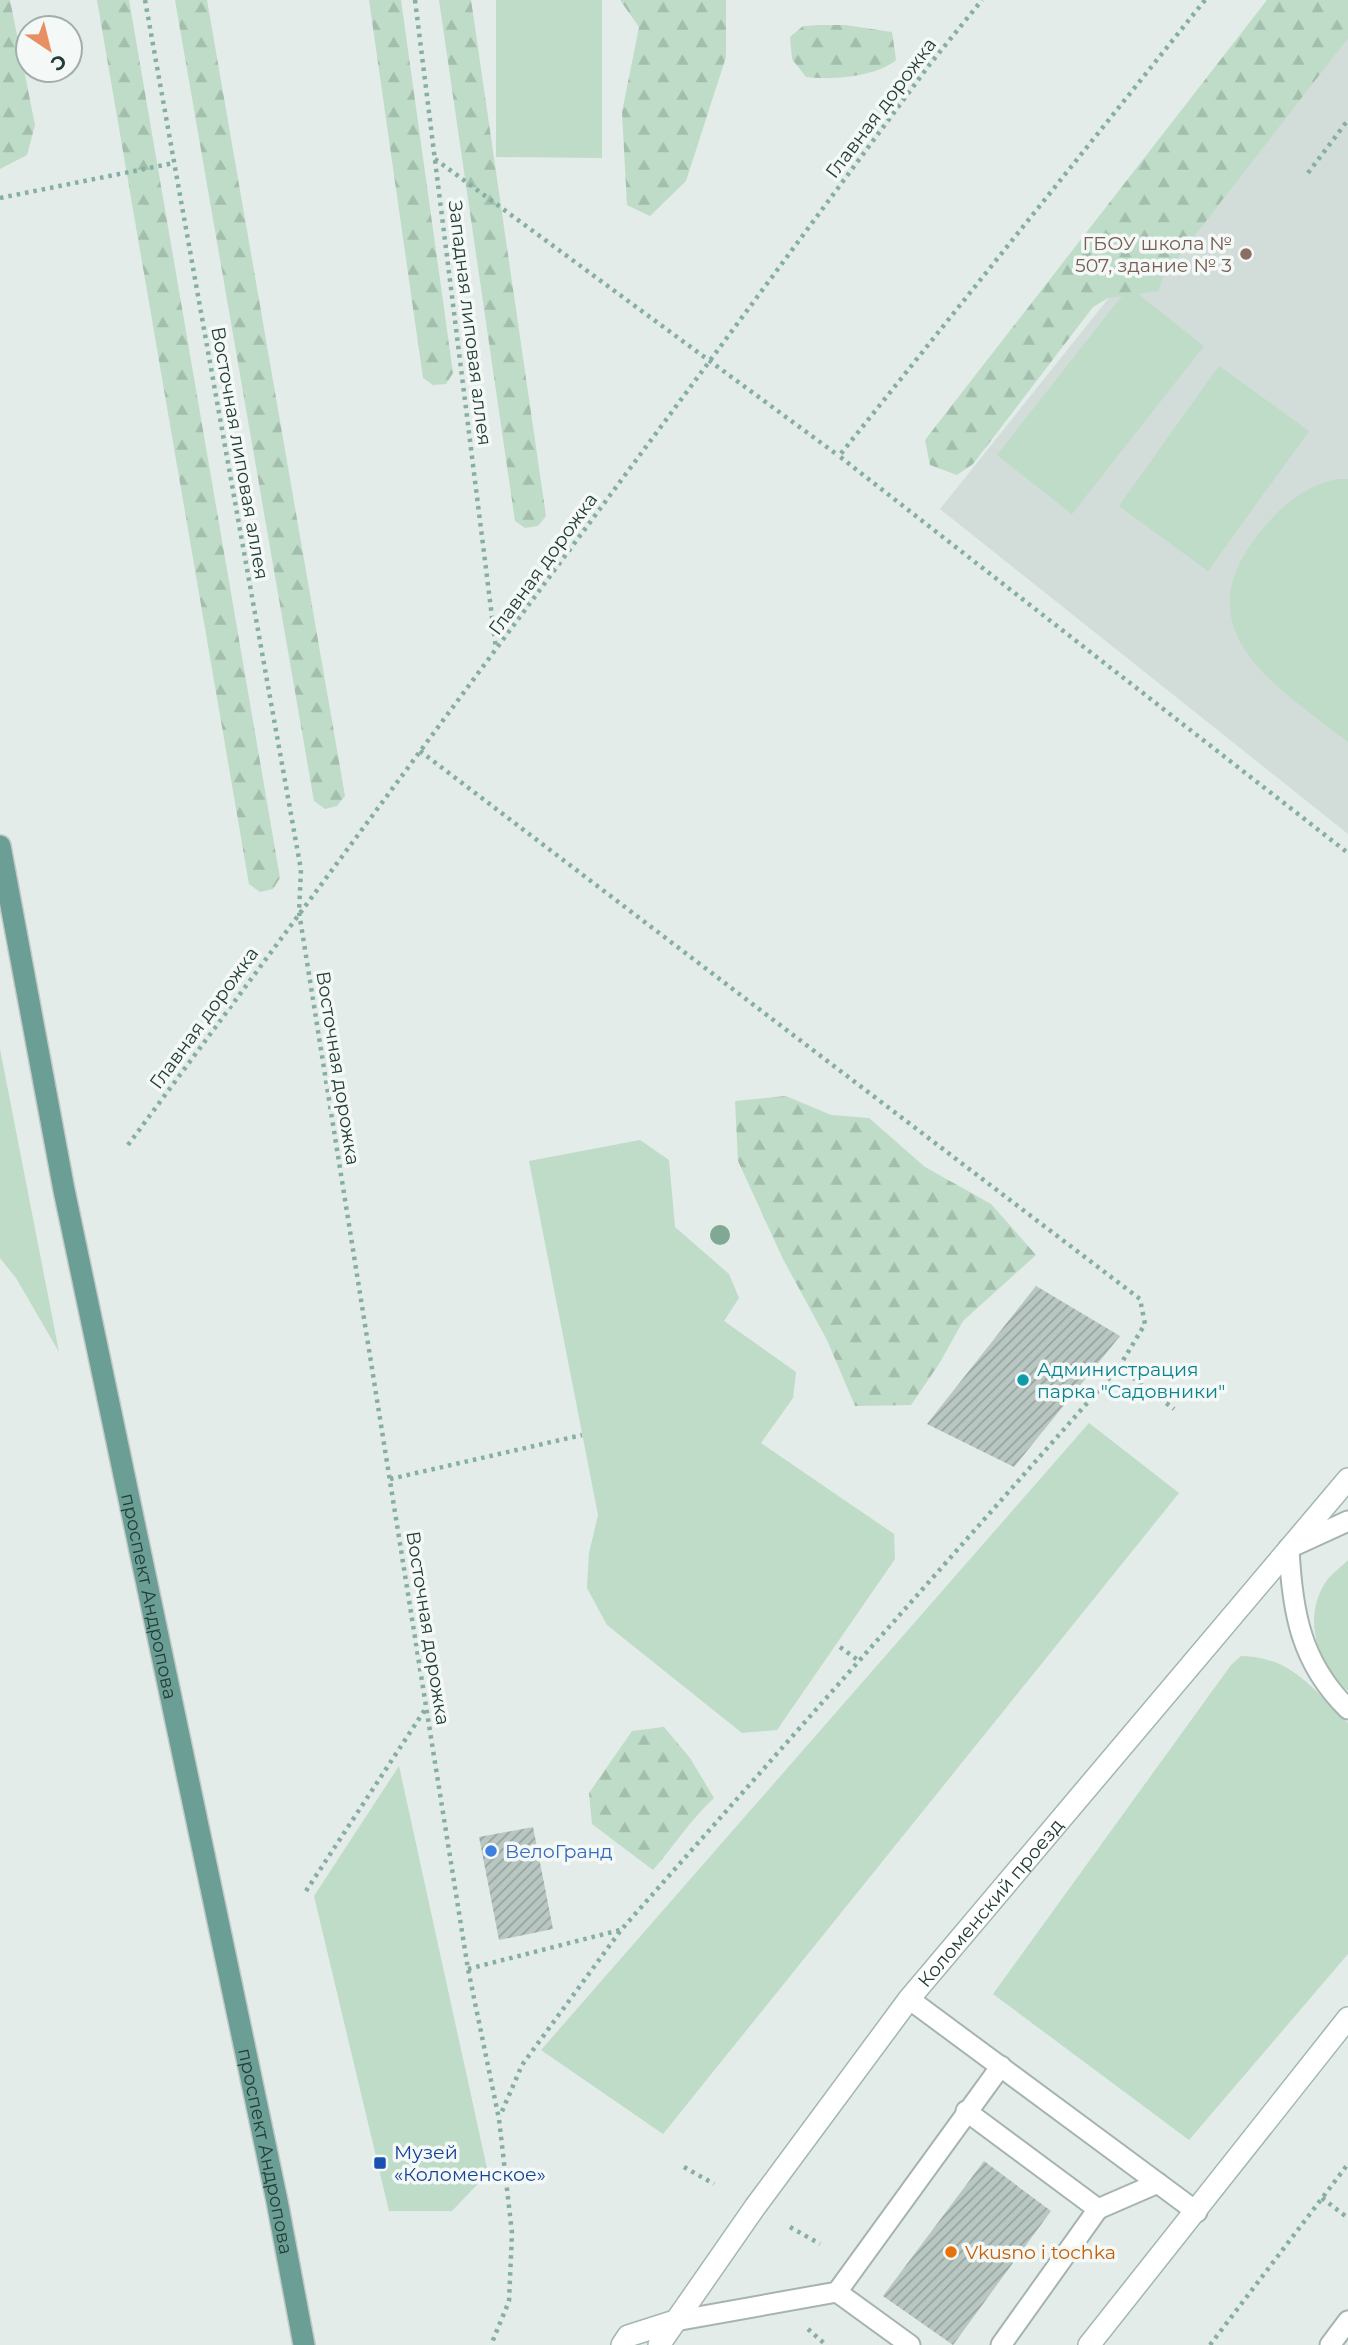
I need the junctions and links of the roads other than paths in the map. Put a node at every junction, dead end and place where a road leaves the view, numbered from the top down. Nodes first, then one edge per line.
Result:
1 (0, 845) edge
2 (1348, 1479) edge
3 (1348, 1521) edge
4 (1289, 1548) junction
5 (1348, 1709) edge
6 (909, 1999) junction
7 (1348, 2018) edge
8 (1001, 2066) junction
9 (967, 2111) junction
10 (1158, 2183) junction
11 (1098, 2209) junction
12 (1197, 2212) junction
13 (837, 2292) junction
14 (674, 2321) junction
15 (1348, 2321) edge
16 (304, 2345) edge
17 (622, 2345) edge
18 (659, 2345) edge
19 (910, 2345) edge
20 (1001, 2345) edge
21 (1089, 2345) edge
22 (1330, 2345) edge

1 - 16 main road, проспект Андропова
2 - 4 main road, Коломенский проезд
3 - 4 lane
4 - 5 lane
4 - 6 main road, Коломенский проезд
6 - 8 lane
6 - 14 main road, Коломенский проезд
7 - 12 main road
8 - 9 lane
8 - 10 lane
9 - 11 lane
9 - 13 lane
10 - 11 lane
10 - 12 lane
11 - 20 lane
12 - 21 main road
13 - 14 lane
13 - 19 lane
14 - 17 main road
14 - 18 main road, Коломенский проезд
15 - 22 lane

